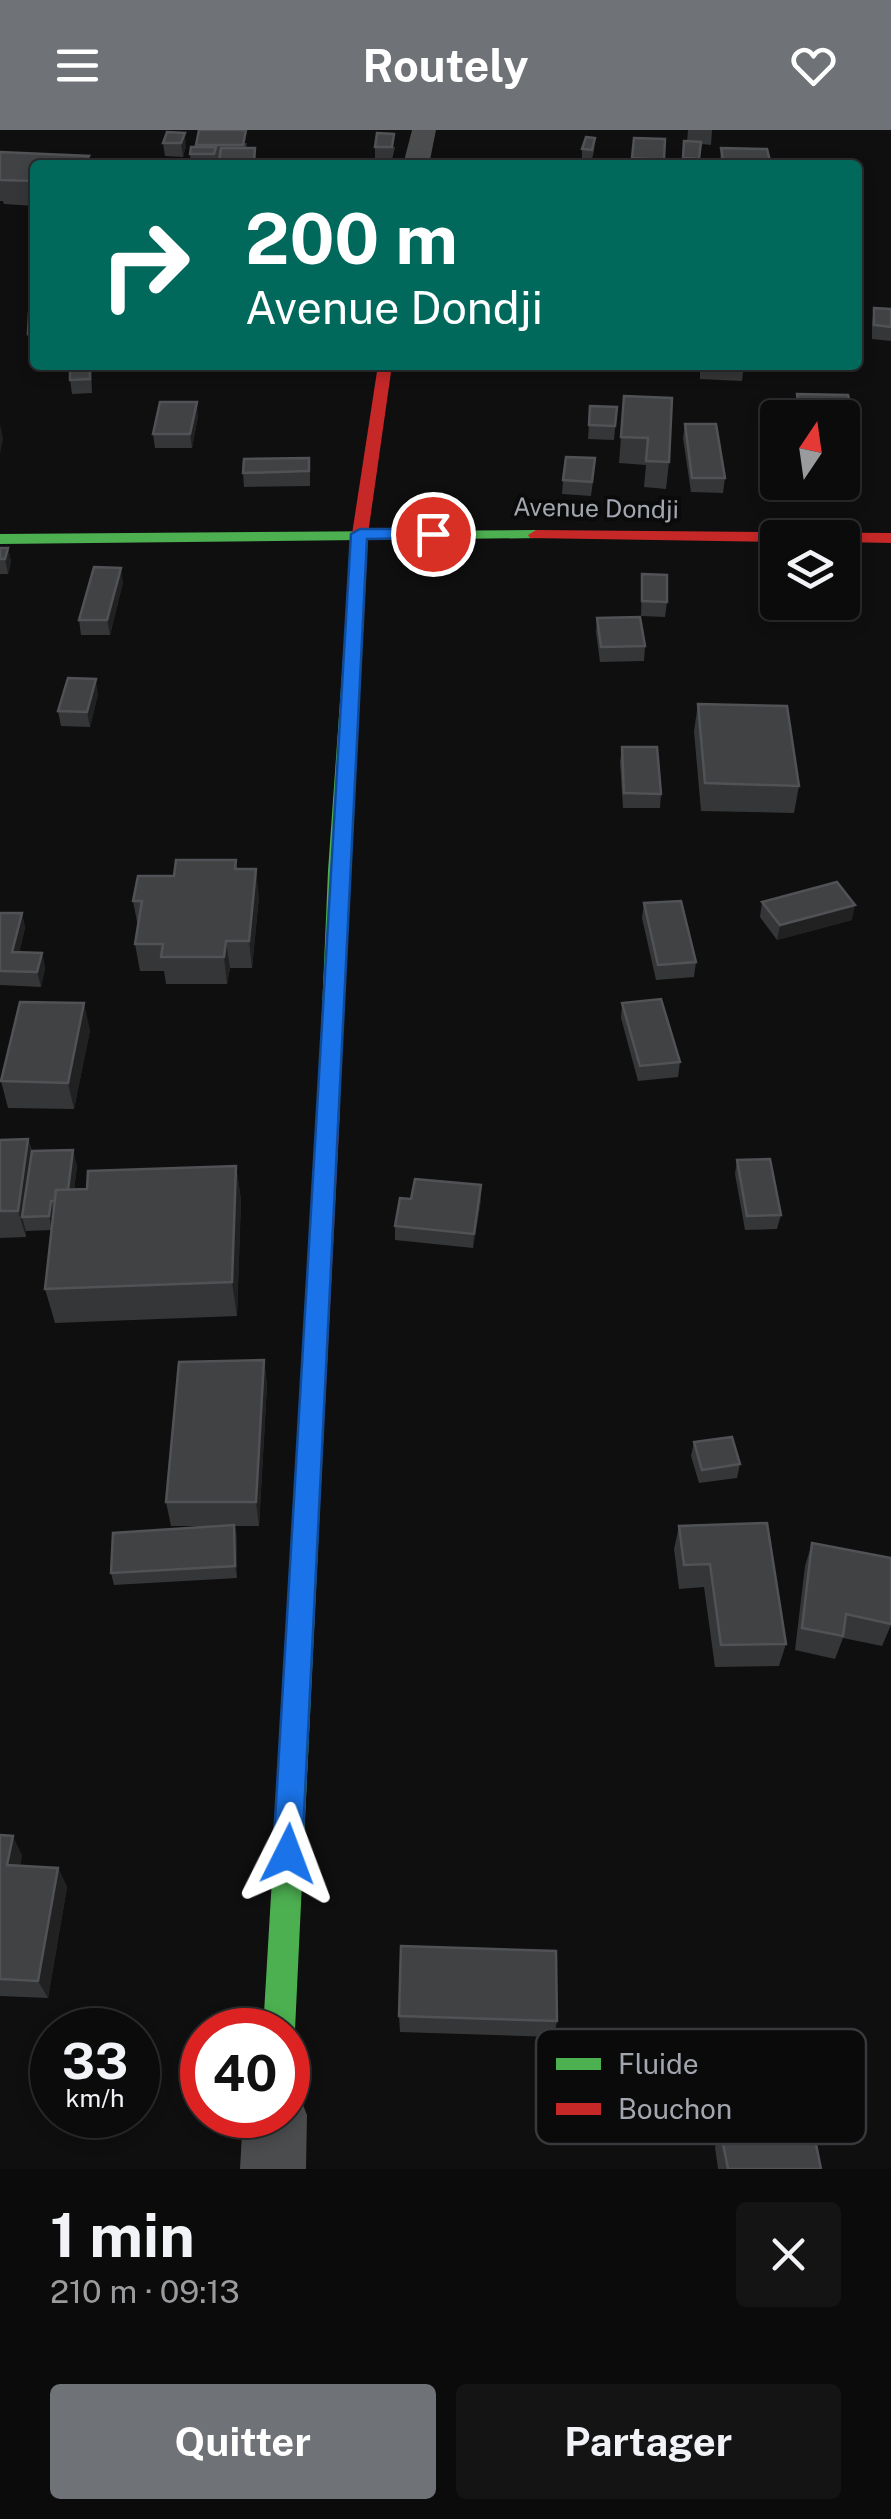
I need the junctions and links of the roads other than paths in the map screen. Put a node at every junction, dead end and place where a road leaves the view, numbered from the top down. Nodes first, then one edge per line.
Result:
1 (424, 130) edge
2 (417, 160) edge
3 (385, 370) edge
4 (360, 534) junction
5 (0, 538) edge
6 (891, 538) edge
7 (280, 2008) edge
8 (274, 2138) edge
9 (272, 2169) edge

1 - 2 street
3 - 4 street
4 - 5 street, Avenue Dondji
4 - 6 street, Avenue Dondji
4 - 7 street
8 - 9 street

